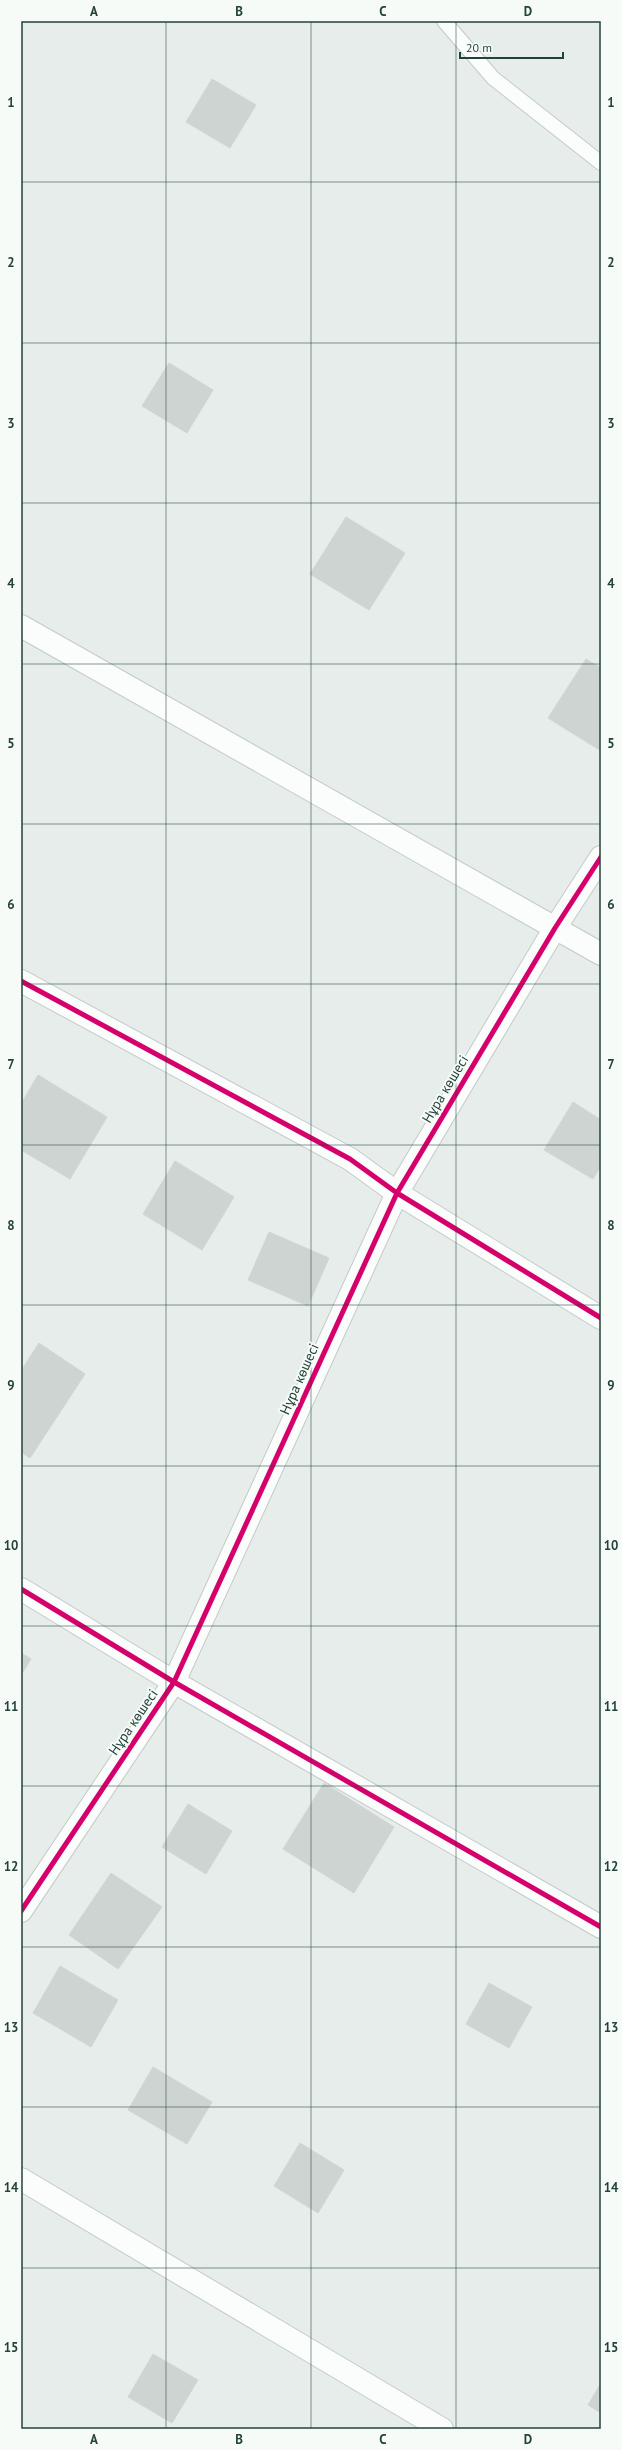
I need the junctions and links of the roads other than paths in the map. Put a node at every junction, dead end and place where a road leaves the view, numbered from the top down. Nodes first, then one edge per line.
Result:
1 (444, 21) edge
2 (601, 163) edge
3 (21, 626) edge
4 (601, 857) edge
5 (555, 928) junction
6 (601, 954) edge
7 (21, 981) edge
8 (397, 1193) junction
9 (601, 1318) edge
10 (21, 1590) edge
11 (174, 1682) junction
12 (21, 1911) edge
13 (601, 1927) edge
14 (21, 2179) edge
15 (442, 2429) edge

1 - 2 lane
3 - 5 street
4 - 5 street, Нұра көшесі
5 - 6 street
5 - 8 street, Нұра көшесі
7 - 8 street
8 - 9 street
8 - 11 street, Нұра көшесі
10 - 11 street
11 - 12 street, Нұра көшесі
11 - 13 street
14 - 15 street

